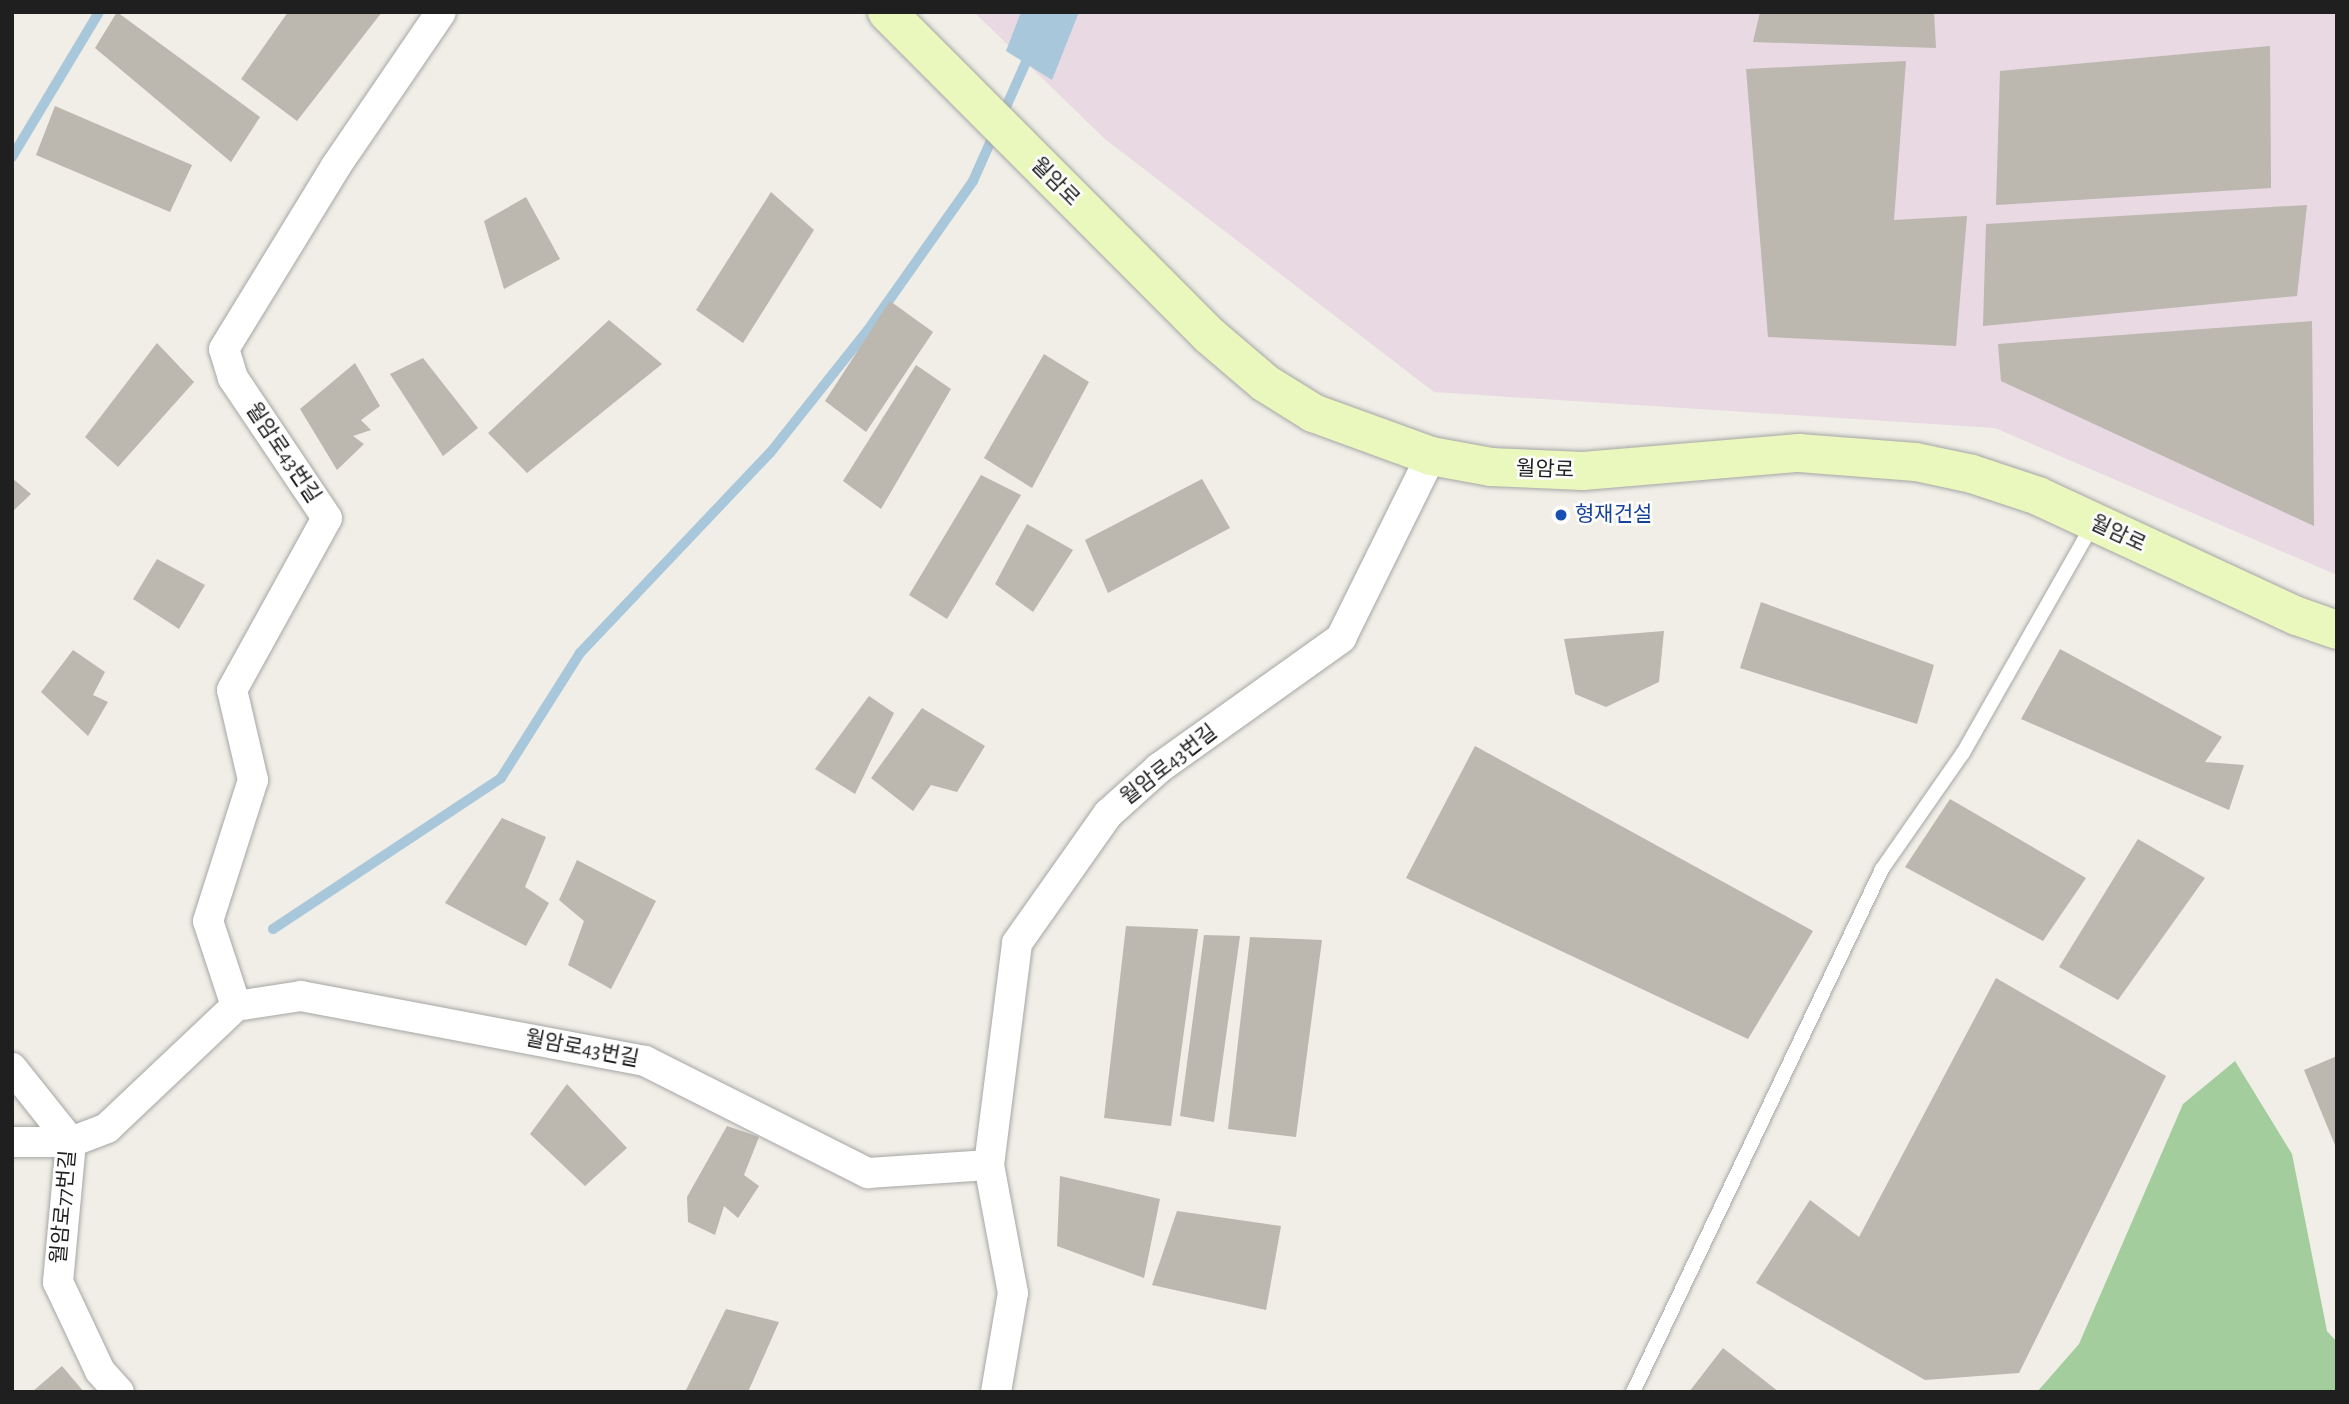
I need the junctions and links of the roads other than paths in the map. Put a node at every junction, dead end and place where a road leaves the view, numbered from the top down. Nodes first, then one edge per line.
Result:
1 (441, 12) edge
2 (887, 12) edge
3 (1431, 456) junction
4 (2094, 522) junction
5 (2337, 630) edge
6 (236, 1006) junction
7 (12, 1068) edge
8 (12, 1142) edge
9 (71, 1142) junction
10 (989, 1165) junction
11 (119, 1392) edge
12 (996, 1392) edge
13 (1633, 1392) edge

1 - 6 street, 월암로43번길
2 - 3 street, 월암로
3 - 4 street, 월암로
3 - 10 street, 월암로43번길
4 - 5 street, 월암로
4 - 13 lane
6 - 9 street
6 - 10 street, 월암로43번길
7 - 9 street, 월암로77번길
8 - 9 street
9 - 11 street, 월암로77번길
10 - 12 street, 월암로43번길

